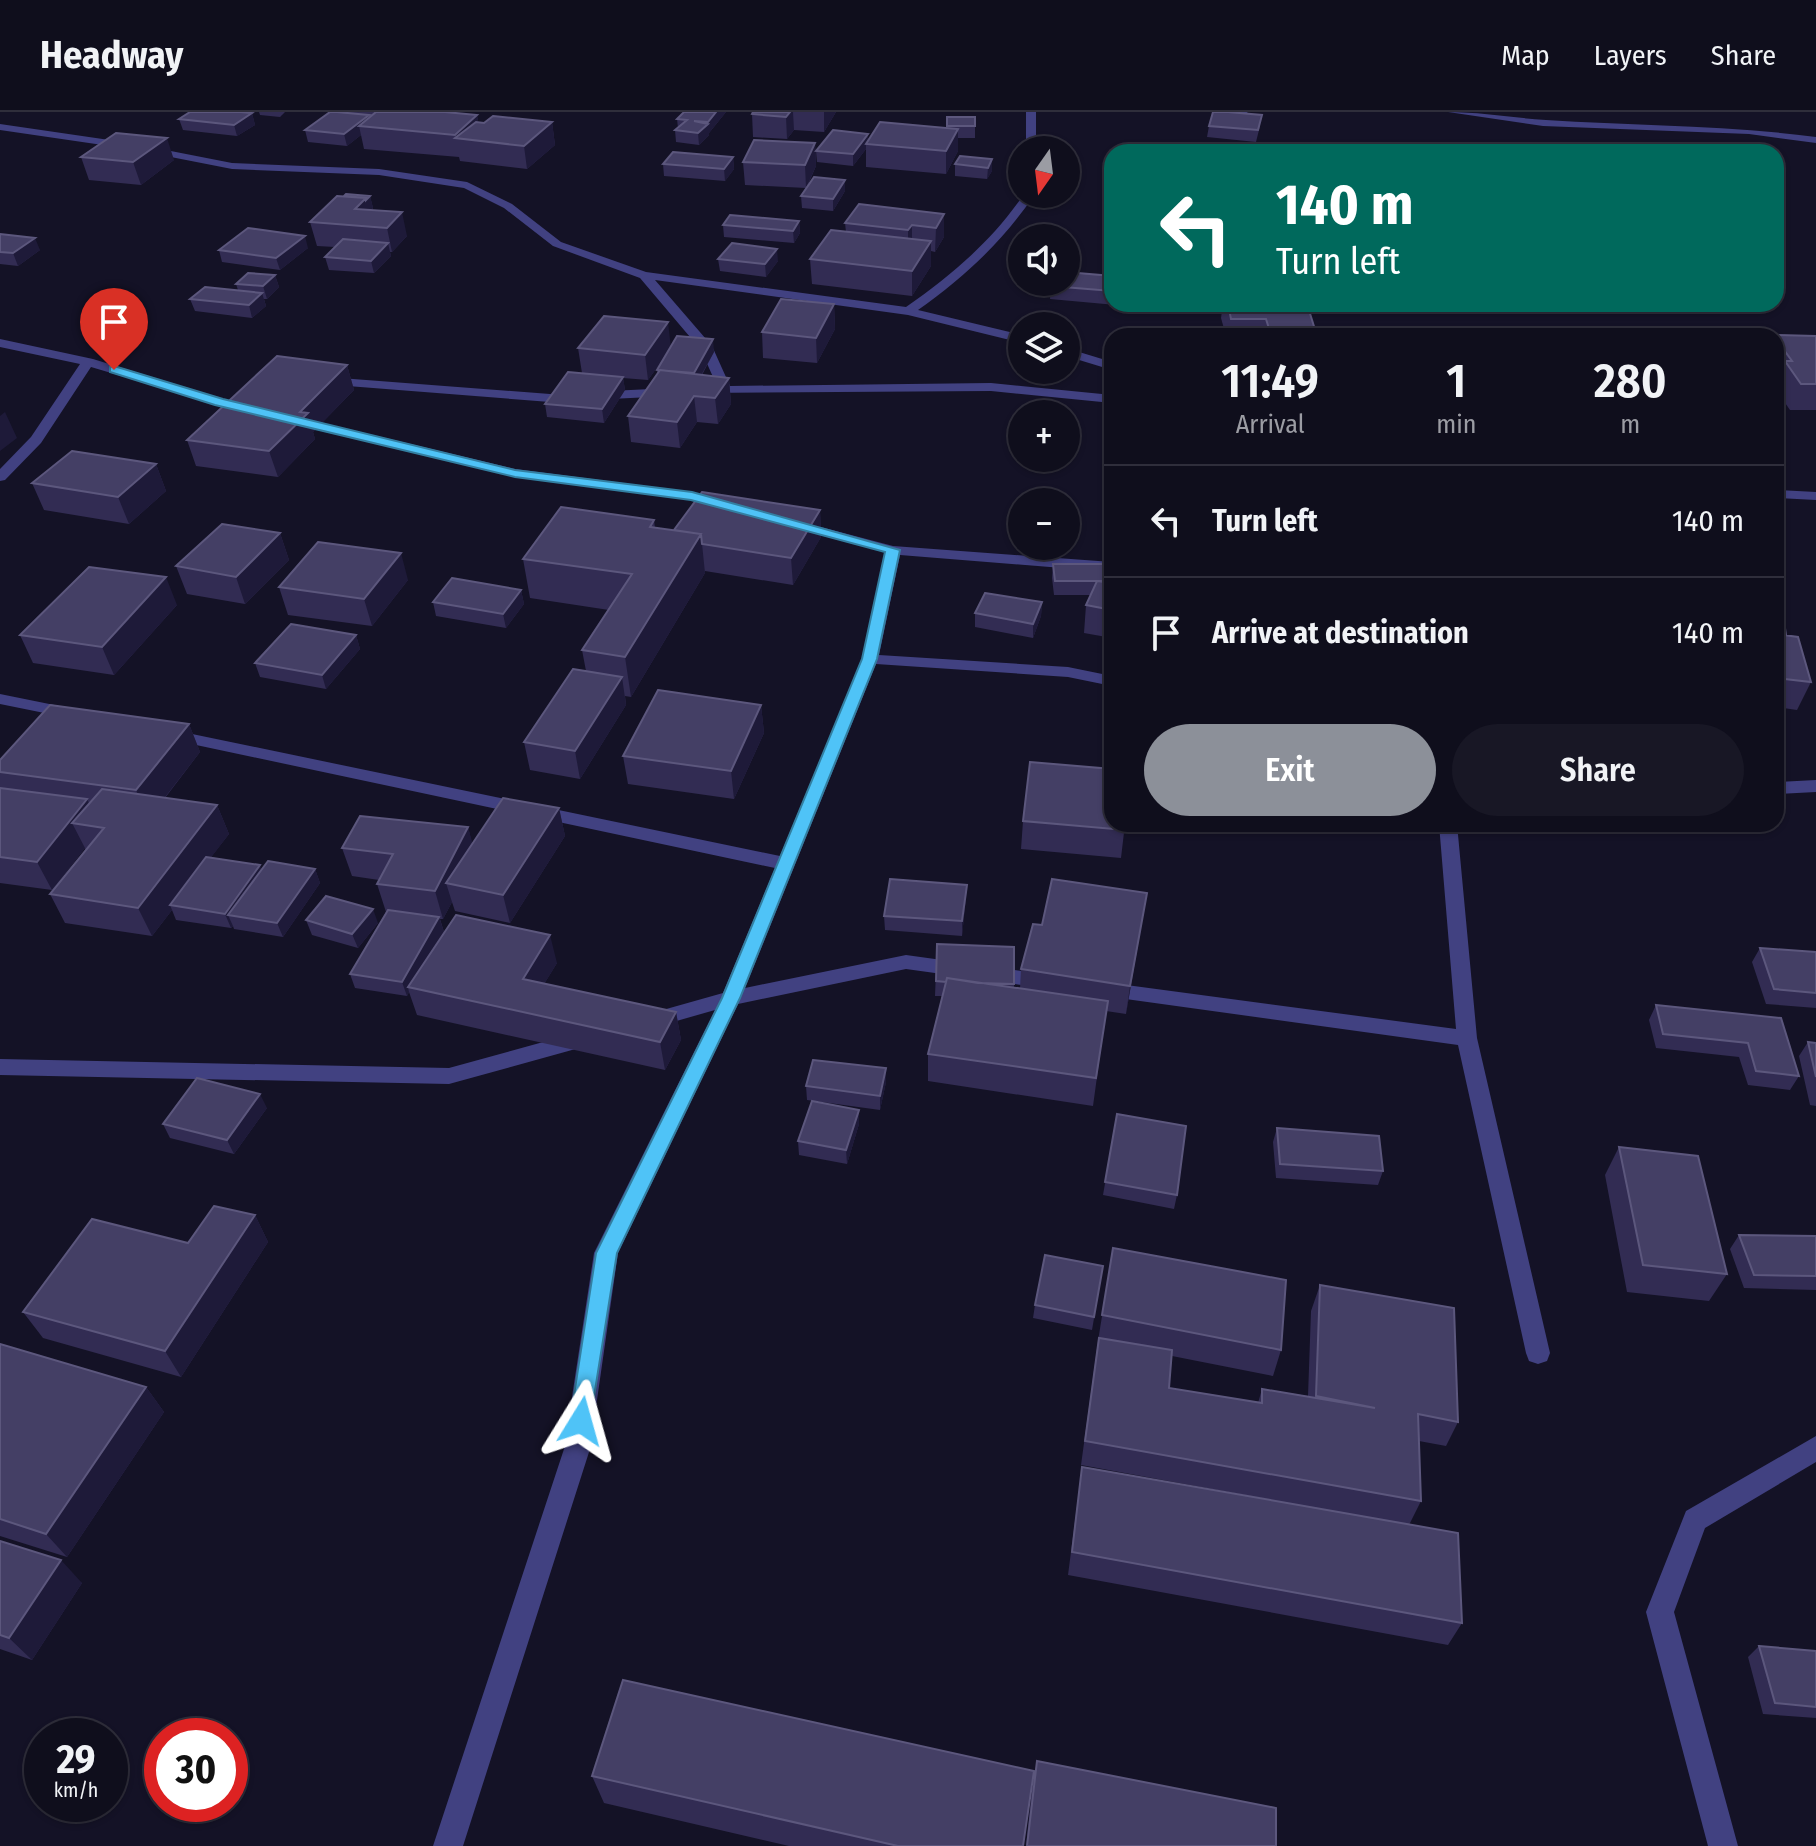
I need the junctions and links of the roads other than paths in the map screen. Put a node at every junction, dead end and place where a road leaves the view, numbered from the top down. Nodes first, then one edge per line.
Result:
1 (1031, 112) edge
2 (1219, 112) edge
3 (1243, 112) edge
4 (1453, 112) edge
5 (0, 127) edge
6 (1031, 136) edge
7 (1816, 140) edge
8 (1021, 208) edge
9 (644, 275) junction
10 (908, 311) junction
11 (1008, 336) edge
12 (0, 343) edge
13 (1080, 356) edge
14 (88, 362) junction
15 (1104, 364) edge
16 (307, 380) edge
17 (725, 389) junction
18 (248, 393) edge
19 (1104, 398) edge
20 (219, 402) junction
21 (0, 477) edge
22 (1784, 494) edge
23 (1816, 496) edge
24 (738, 509) edge
25 (785, 521) edge
26 (893, 550) junction
27 (1104, 566) edge
28 (870, 659) junction
29 (1104, 679) edge
30 (0, 699) edge
31 (92, 718) edge
32 (154, 731) edge
33 (1816, 786) edge
34 (1784, 788) edge
35 (1449, 832) edge
36 (784, 863) junction
37 (731, 998) junction
38 (627, 1027) edge
39 (597, 1035) edge
40 (1467, 1038) junction
41 (0, 1068) edge
42 (1538, 1353) dead end
43 (1816, 1448) edge
44 (448, 1846) edge
45 (1723, 1846) edge

1 - 6 street
2 - 3 street
4 - 7 street
5 - 9 street
8 - 10 street
9 - 10 street
9 - 17 street
10 - 11 street
12 - 14 street
13 - 15 street
14 - 20 street
14 - 21 street
16 - 17 street
17 - 19 street
18 - 20 street
20 - 24 street
22 - 23 street
25 - 26 street
26 - 27 street
26 - 28 street
28 - 29 street
28 - 36 street
30 - 31 street
32 - 36 street
33 - 34 street
35 - 40 street
36 - 37 street
37 - 38 street
37 - 40 street
37 - 44 street
39 - 41 street
40 - 42 street
43 - 45 street

